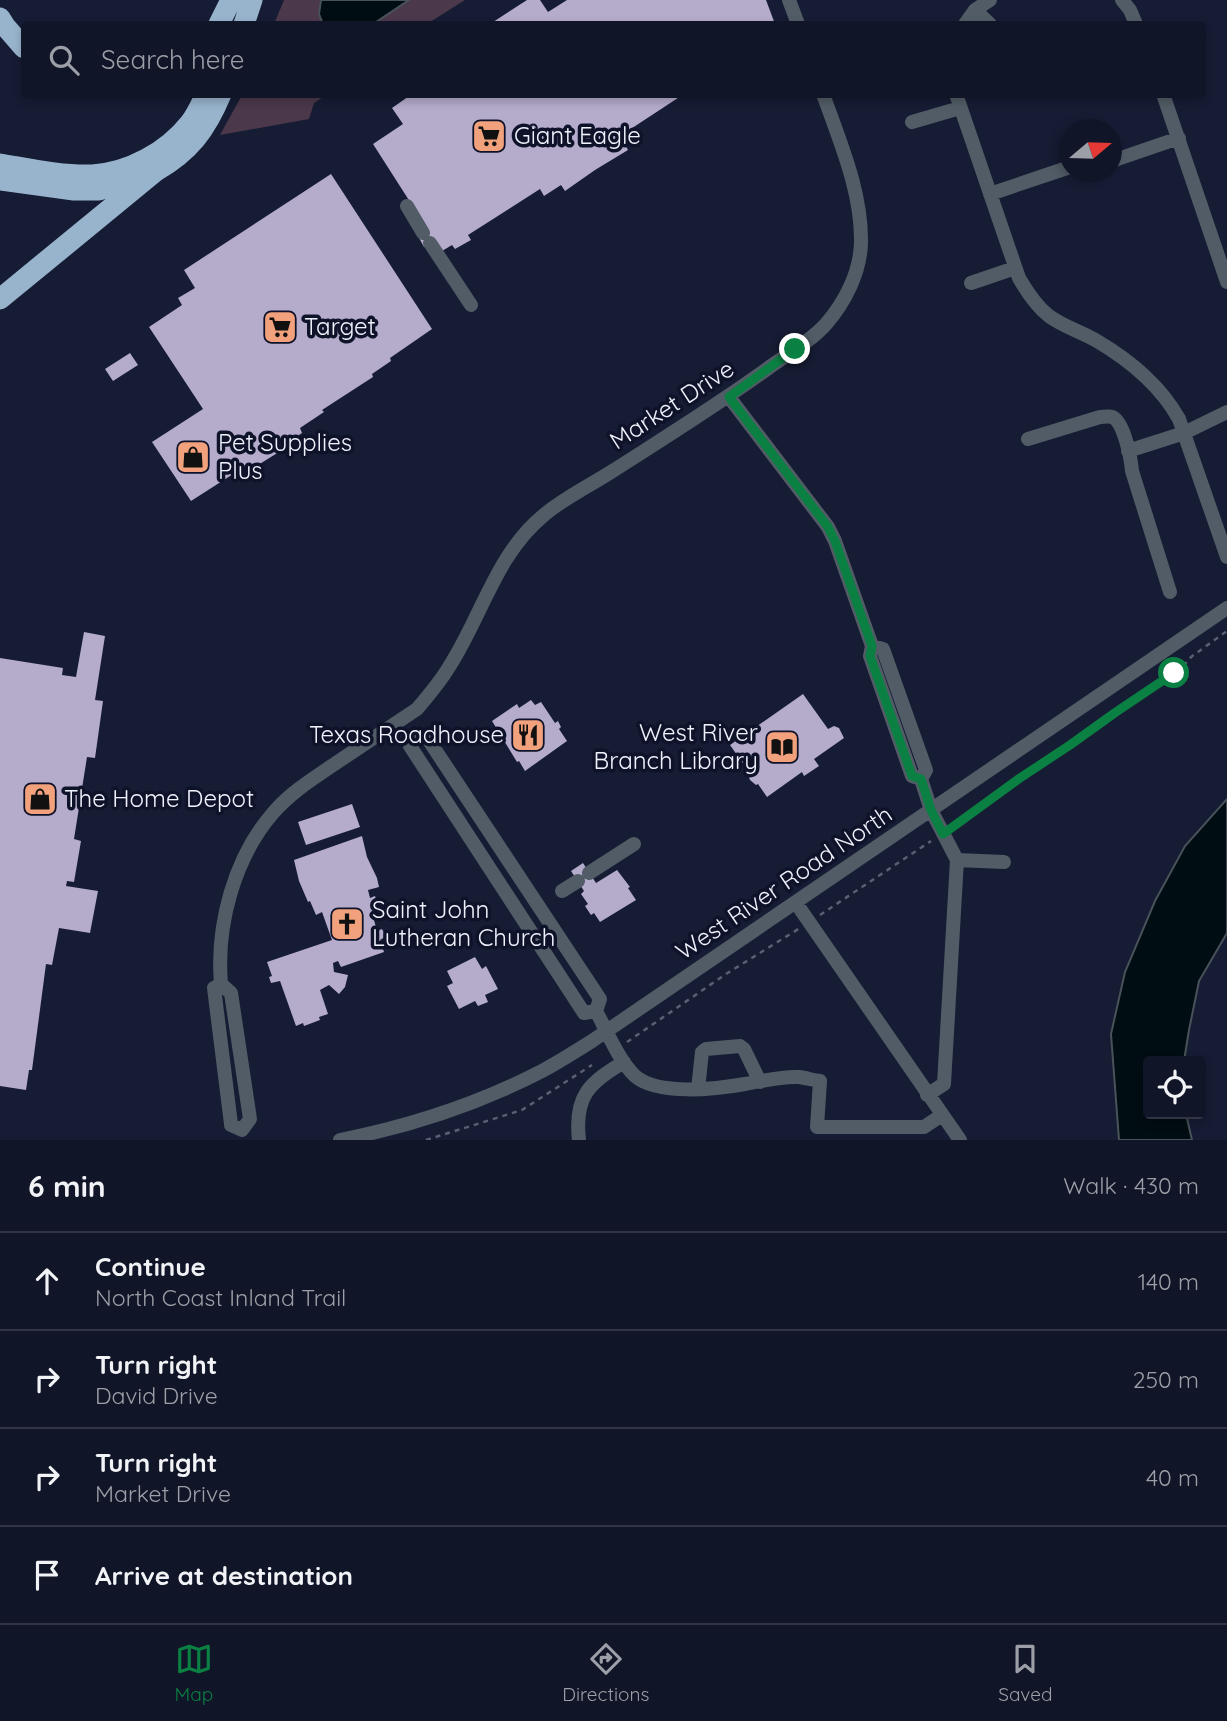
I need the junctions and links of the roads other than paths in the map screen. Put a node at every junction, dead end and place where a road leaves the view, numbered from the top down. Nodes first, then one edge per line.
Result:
1 (231, 0) edge
2 (239, 0) edge
3 (252, 0) edge
4 (789, 0) edge
5 (990, 0) edge
6 (1122, 0) edge
7 (975, 10) junction
8 (0, 18) edge
9 (220, 21) edge
10 (233, 21) edge
11 (245, 21) edge
12 (797, 21) edge
13 (967, 21) edge
14 (987, 21) edge
15 (1134, 21) edge
16 (21, 45) edge
17 (204, 98) edge
18 (219, 98) edge
19 (824, 98) edge
20 (1164, 98) edge
21 (958, 101) edge
22 (912, 122) dead end
23 (1179, 138) junction
24 (1122, 156) edge
25 (0, 164) edge
26 (1059, 170) edge
27 (156, 171) junction
28 (0, 180) edge
29 (990, 194) junction
30 (407, 206) dead end
31 (1015, 268) junction
32 (1227, 282) edge
33 (971, 283) dead end
34 (0, 299) edge
35 (471, 305) dead end
36 (729, 397) junction
37 (1227, 412) edge
38 (1184, 433) junction
39 (1028, 439) dead end
40 (1128, 451) junction
41 (1227, 557) edge
42 (1170, 592) dead end
43 (1227, 608) edge
44 (403, 718) junction
45 (415, 737) junction
46 (931, 810) junction
47 (634, 844) dead end
48 (957, 860) junction
49 (1004, 862) dead end
50 (562, 891) dead end
51 (796, 902) junction
52 (596, 1011) junction
53 (607, 1031) junction
54 (624, 1062) junction
55 (760, 1082) junction
56 (698, 1088) junction
57 (927, 1095) junction
58 (942, 1115) junction
59 (243, 1135) edge
60 (340, 1140) edge
61 (579, 1140) edge
62 (960, 1140) edge

1 - 9 highway
2 - 10 highway
3 - 11 highway
4 - 12 street
5 - 7 street
6 - 15 street
7 - 13 street
7 - 14 street
8 - 16 highway
17 - 25 highway
18 - 27 highway
19 - 36 street, Market Drive
20 - 23 street
21 - 22 street
21 - 29 street
23 - 24 street
23 - 32 street
26 - 29 street
27 - 28 highway
27 - 34 highway
29 - 31 street
30 - 35 street
31 - 33 street
31 - 38 street
36 - 44 street, Market Drive
36 - 46 street
37 - 38 street
38 - 40 street
38 - 41 street
39 - 40 street
40 - 42 street
43 - 46 street, West River Road North
44 - 45 street
44 - 59 street, Market Drive
45 - 52 street
45 - 52 street
46 - 48 street
46 - 51 street, West River Road North
47 - 50 street
48 - 49 street
48 - 57 street
51 - 53 street, West River Road North
51 - 57 street
52 - 53 street
53 - 54 street
53 - 60 street, West River Road North
54 - 56 street
54 - 61 street
55 - 56 street
55 - 56 street
55 - 58 street
57 - 58 street
58 - 62 street

